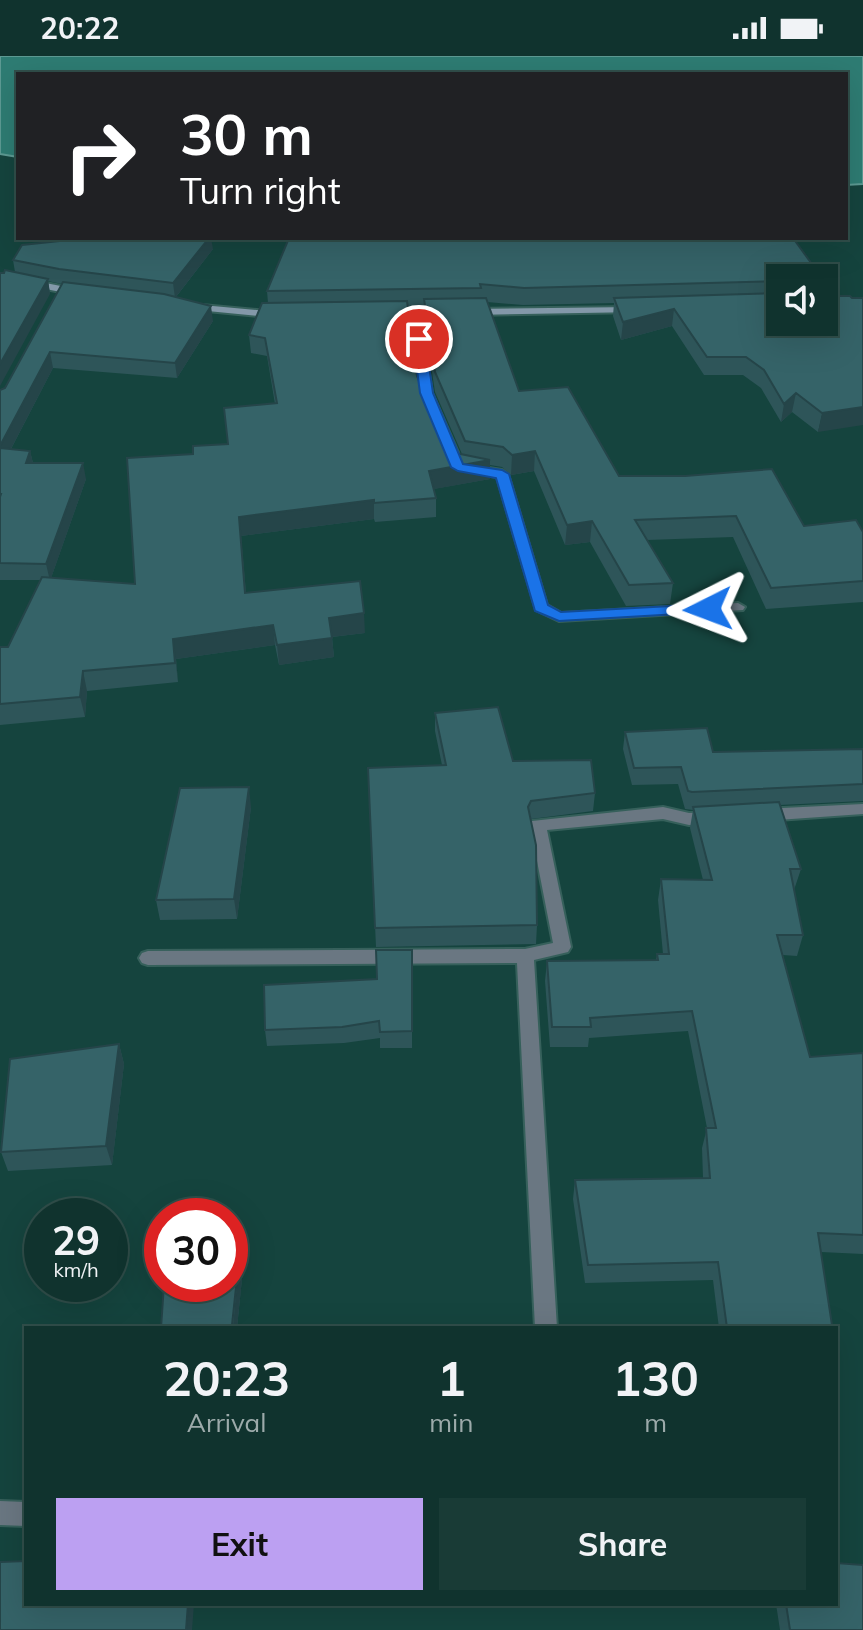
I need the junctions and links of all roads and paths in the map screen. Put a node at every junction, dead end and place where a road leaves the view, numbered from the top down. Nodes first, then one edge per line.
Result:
1 (0, 277) edge
2 (61, 290) junction
3 (92, 294) edge
4 (54, 304) edge
5 (184, 306) edge
6 (642, 310) edge
7 (368, 313) edge
8 (415, 313) junction
9 (291, 315) edge
10 (738, 607) dead end
11 (863, 809) edge
12 (525, 956) junction
13 (148, 958) dead end
14 (546, 1326) edge
15 (0, 1513) edge
16 (24, 1514) edge

1 - 2 street
2 - 3 street
2 - 4 street
5 - 9 street
6 - 8 street
7 - 8 street
8 - 10 street
11 - 12 street
12 - 13 street
12 - 14 street
15 - 16 street

